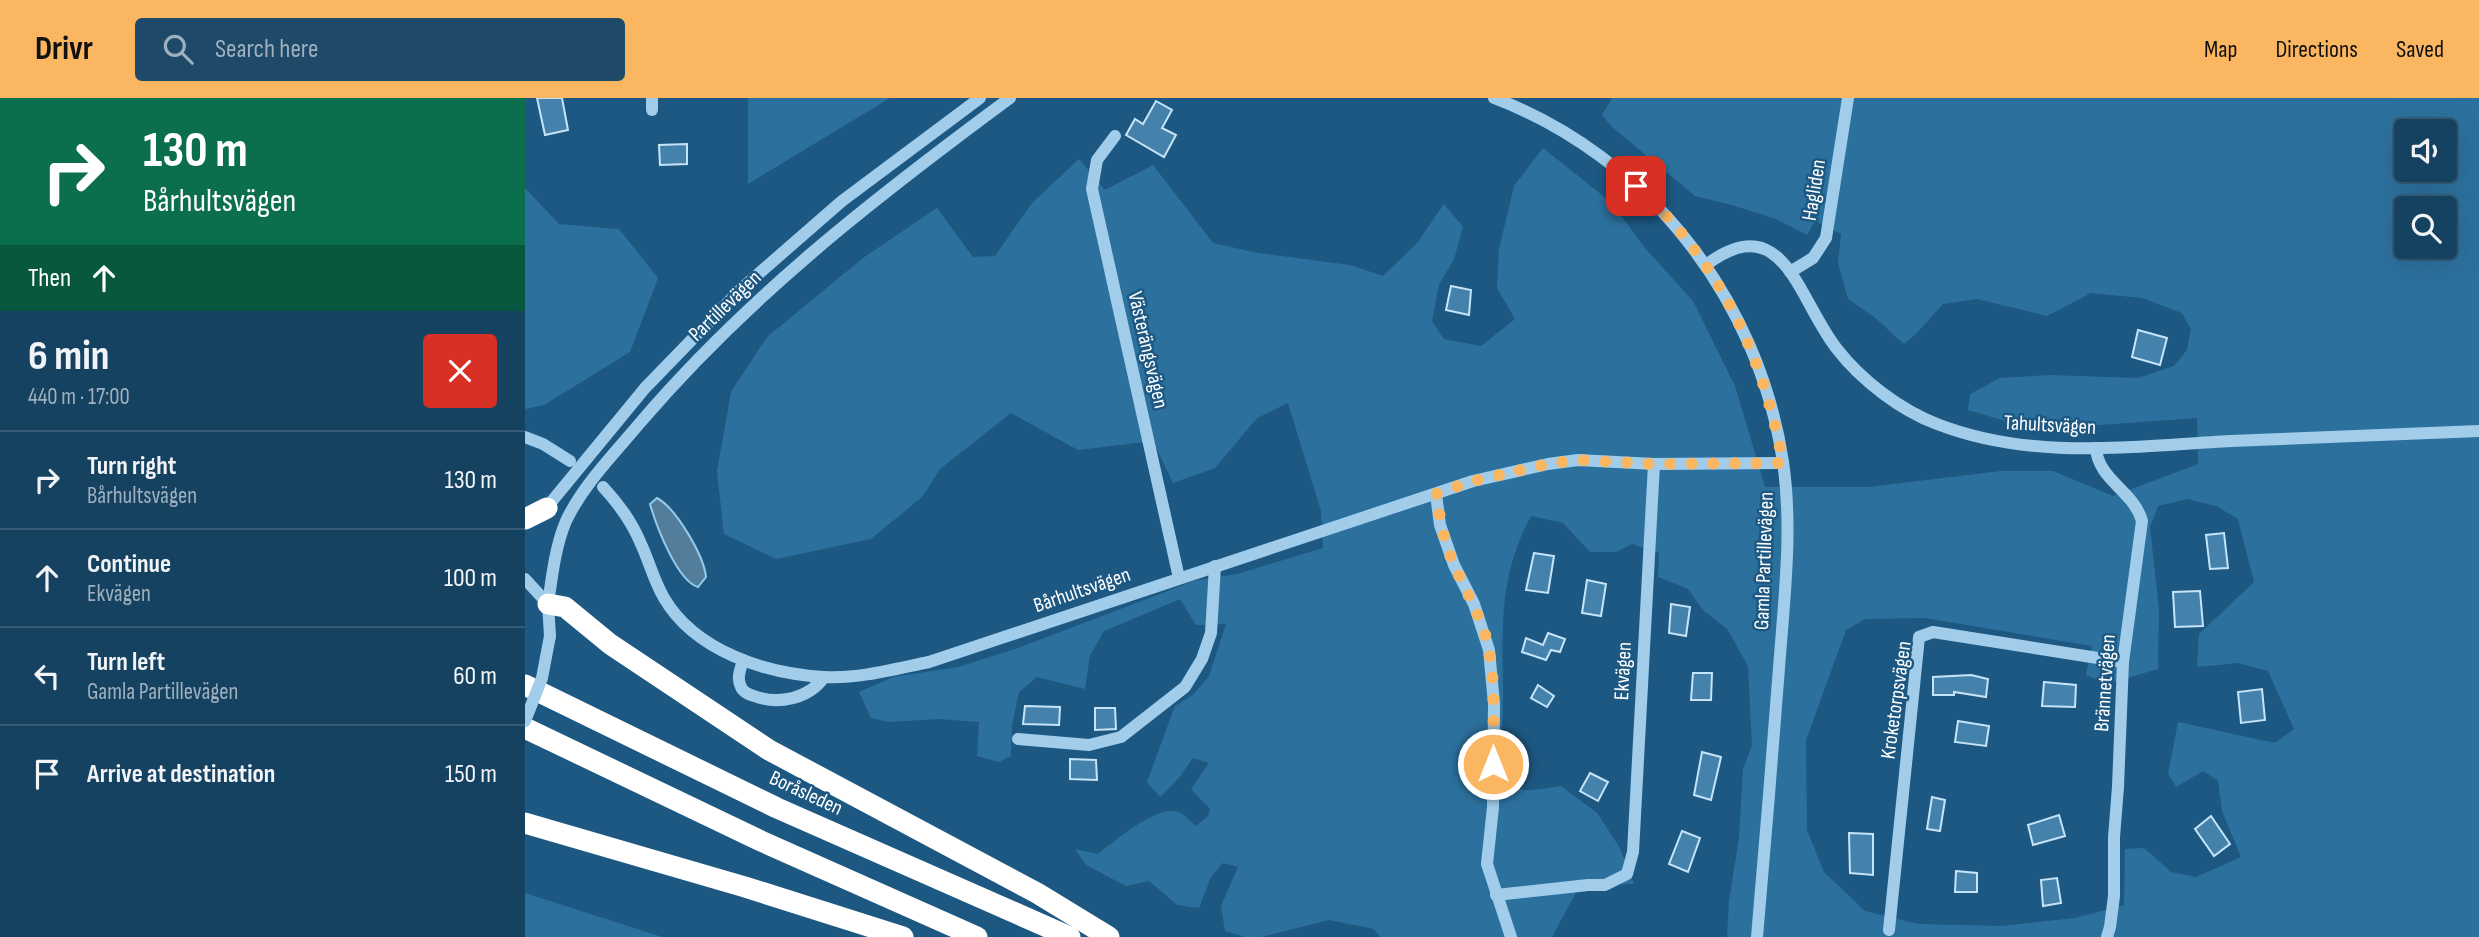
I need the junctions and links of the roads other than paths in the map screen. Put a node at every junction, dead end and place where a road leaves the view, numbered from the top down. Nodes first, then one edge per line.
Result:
1 (979, 98) edge
2 (1010, 98) edge
3 (1494, 98) edge
4 (1848, 98) edge
5 (1115, 136) dead end
6 (1706, 265) junction
7 (1790, 272) junction
8 (2479, 431) edge
9 (525, 437) edge
10 (2096, 448) junction
11 (570, 461) dead end
12 (1783, 463) junction
13 (1654, 464) junction
14 (603, 486) dead end
15 (1436, 494) junction
16 (547, 508) junction
17 (525, 519) edge
18 (525, 529) edge
19 (1215, 566) junction
20 (1179, 578) junction
21 (525, 579) edge
22 (548, 604) junction
23 (743, 660) junction
24 (2123, 662) junction
25 (824, 677) junction
26 (525, 685) edge
27 (525, 721) edge
28 (525, 728) edge
29 (1018, 739) dead end
30 (525, 823) edge
31 (1496, 895) junction
32 (1889, 930) dead end
33 (903, 937) edge
34 (977, 937) edge
35 (1070, 937) edge
36 (1109, 937) edge
37 (1511, 937) edge
38 (1758, 937) edge
39 (2107, 937) edge

1 - 16 street, Partillevägen
2 - 22 street, Partillevägen
3 - 6 street, Gamla Partillevägen
4 - 7 street, Hagliden
5 - 20 street, Västerängsvägen
6 - 7 street, Tahultsvägen
6 - 12 street, Gamla Partillevägen
7 - 10 street, Tahultsvägen
8 - 10 street, Tahultsvägen
9 - 11 street
10 - 24 street, Brännetvägen
12 - 13 street
12 - 38 street, Gamla Partillevägen
13 - 15 street, Bårhultsvägen
13 - 31 street, Ekvägen
14 - 23 street, Bårhultsvägen
15 - 19 street, Bårhultsvägen
15 - 31 street
16 - 17 highway
16 - 18 street, Partillevägen
19 - 20 street, Bårhultsvägen
19 - 29 street
20 - 25 street, Bårhultsvägen
21 - 22 street
22 - 27 street, Partillevägen, bridge
22 - 36 highway
23 - 25 street, Bårhultsvägen
23 - 25 street
24 - 32 street, Kroketorpsvägen
24 - 39 street, Brännetvägen
26 - 35 highway, Boråsleden
28 - 34 highway
30 - 33 highway
31 - 37 street

